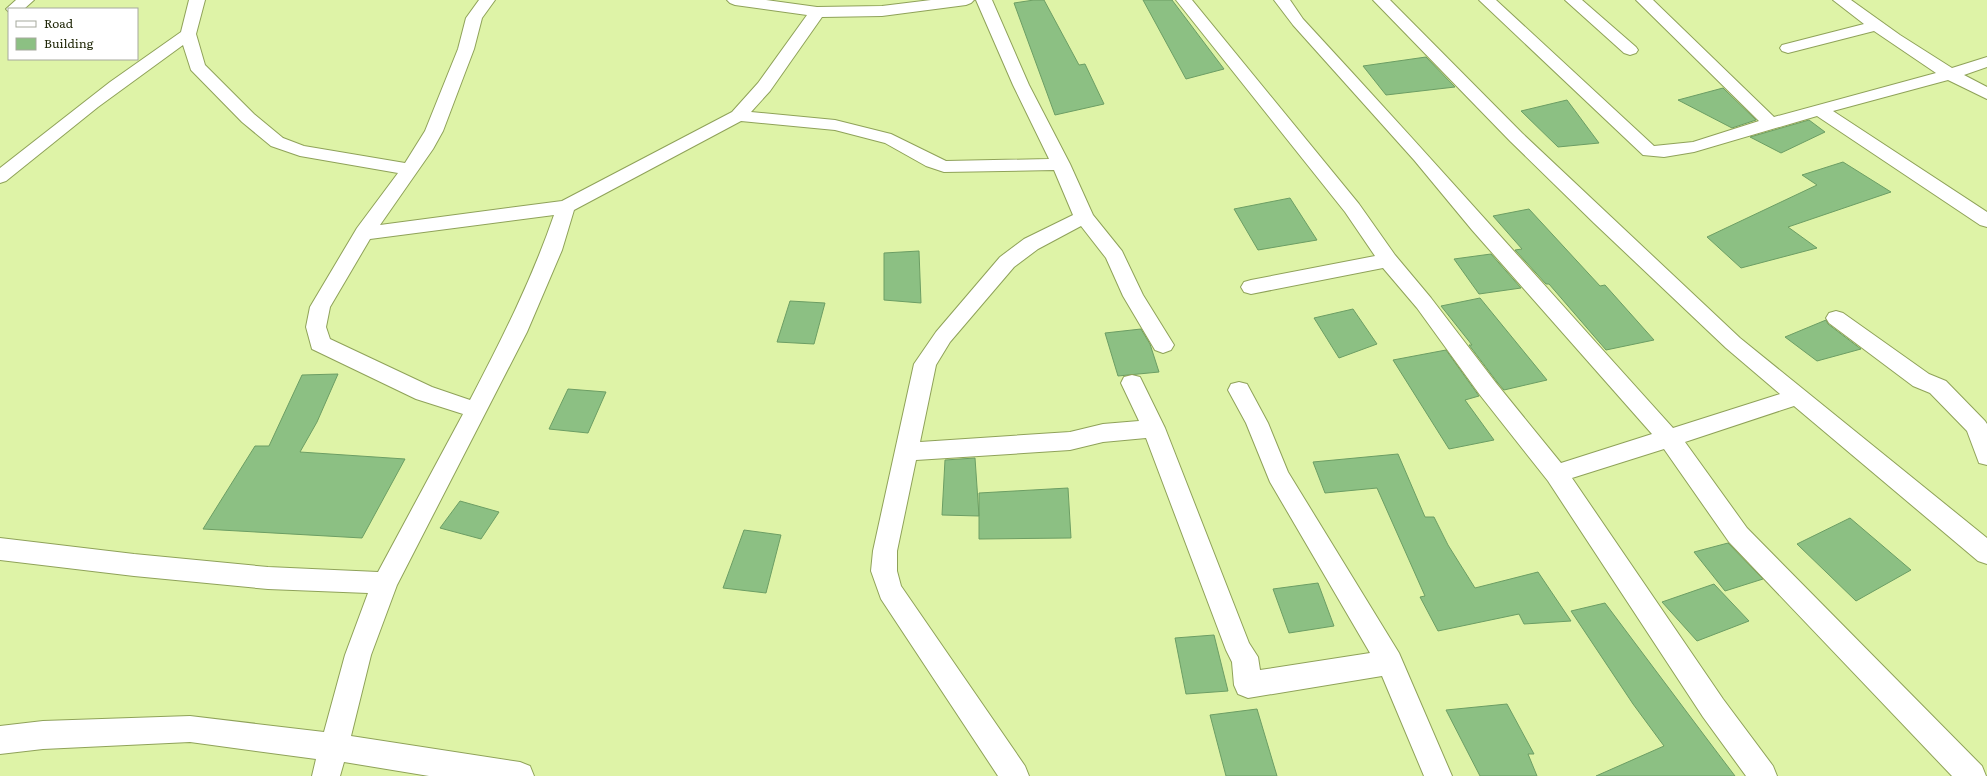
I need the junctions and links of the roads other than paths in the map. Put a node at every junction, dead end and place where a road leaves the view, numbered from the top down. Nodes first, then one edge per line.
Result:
1 (26, 0) edge
2 (197, 0) edge
3 (487, 0) edge
4 (735, 0) edge
5 (966, 0) edge
6 (984, 0) edge
7 (1184, 0) edge
8 (1282, 0) edge
9 (1381, 0) edge
10 (1487, 0) edge
11 (1573, 0) edge
12 (1644, 0) edge
13 (1841, 0) edge
14 (15, 8) edge
15 (817, 12) junction
16 (1875, 26) junction
17 (188, 34) junction
18 (1788, 48) dead end
19 (1630, 50) dead end
20 (1987, 62) edge
21 (1949, 75) junction
22 (1987, 94) edge
23 (1820, 110) junction
24 (738, 116) junction
25 (1771, 123) junction
26 (1061, 164) junction
27 (409, 169) junction
28 (0, 176) edge
29 (566, 207) junction
30 (1084, 217) junction
31 (1987, 222) edge
32 (364, 233) junction
33 (1388, 260) junction
34 (1251, 287) dead end
35 (1836, 318) dead end
36 (1162, 346) dead end
37 (1132, 383) dead end
38 (1238, 390) dead end
39 (1798, 397) junction
40 (476, 410) junction
41 (1154, 428) junction
42 (1669, 438) junction
43 (906, 452) junction
44 (1987, 456) edge
45 (1556, 474) junction
46 (0, 549) edge
47 (1987, 553) edge
48 (385, 583) junction
49 (1390, 662) junction
50 (0, 740) edge
51 (333, 747) junction
52 (326, 776) edge
53 (520, 776) edge
54 (1015, 776) edge
55 (1438, 776) edge
56 (1763, 776) edge
57 (1972, 776) edge

1 - 14 street
2 - 17 street
3 - 27 street
4 - 15 street
5 - 15 street
6 - 26 street
7 - 33 street
8 - 42 street
9 - 39 street
10 - 25 street
11 - 19 street
12 - 25 street
13 - 16 street
15 - 24 street
16 - 18 street
16 - 21 street
17 - 27 street
17 - 28 street
20 - 21 street
21 - 22 street
21 - 23 street
23 - 25 street
23 - 31 street
24 - 26 street
24 - 29 street
26 - 30 street
27 - 32 street
29 - 32 street
29 - 40 street
30 - 36 street
30 - 43 street
32 - 40 street
33 - 34 street
33 - 45 street
35 - 44 street
37 - 41 street
38 - 49 street
39 - 42 street
39 - 47 street
40 - 48 street
41 - 43 street
41 - 49 street
42 - 45 street
42 - 57 street
43 - 54 street
45 - 56 street
46 - 48 street
48 - 51 street
49 - 55 street
50 - 51 street
51 - 52 street
51 - 53 street

